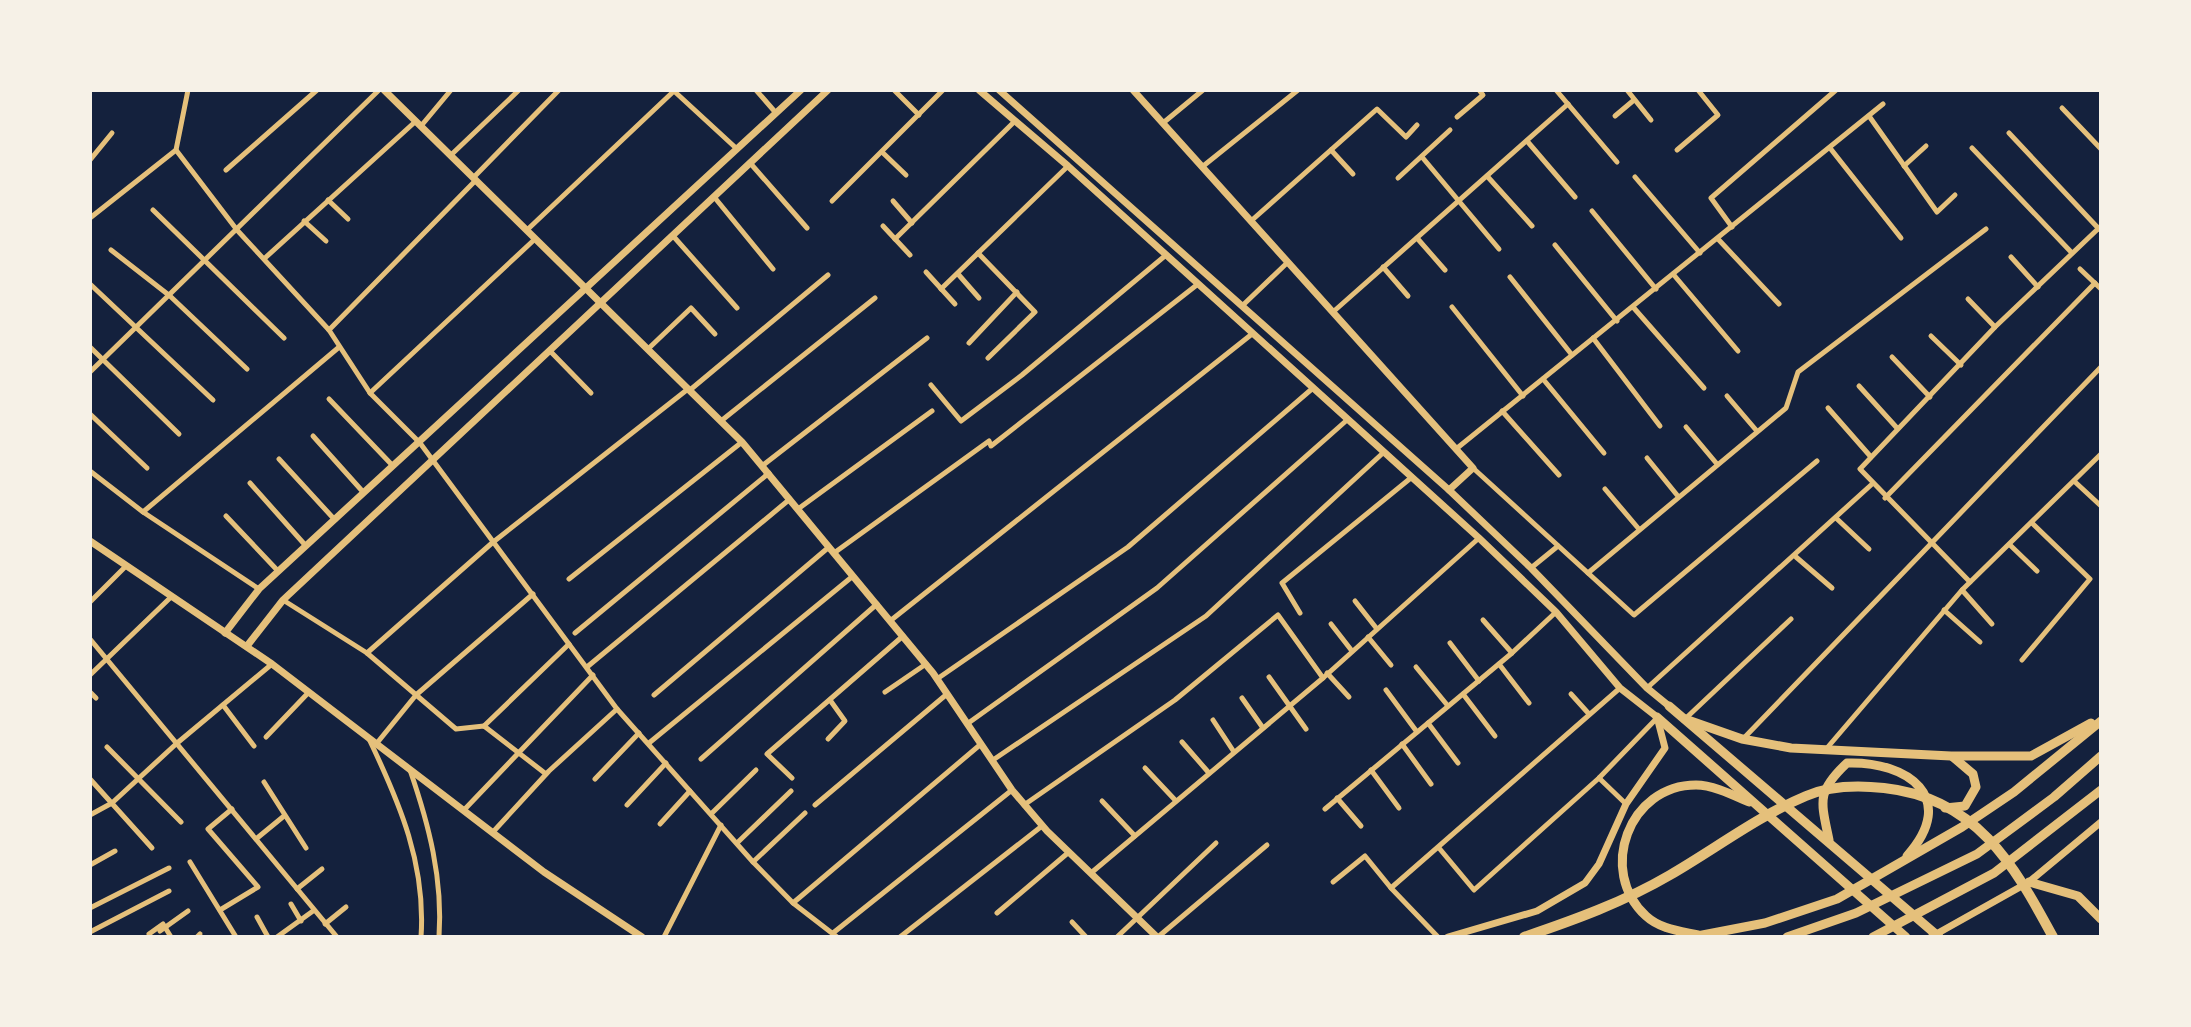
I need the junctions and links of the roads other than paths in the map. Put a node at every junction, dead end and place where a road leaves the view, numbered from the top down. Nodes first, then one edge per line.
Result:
1 (188, 90) edge
2 (317, 90) edge
3 (382, 90) edge
4 (451, 90) edge
5 (519, 90) edge
6 (559, 90) edge
7 (675, 90) edge
8 (756, 90) edge
9 (801, 90) edge
10 (828, 90) edge
11 (894, 90) edge
12 (943, 90) edge
13 (979, 90) edge
14 (999, 90) edge
15 (1133, 90) edge
16 (1203, 90) edge
17 (1298, 90) edge
18 (1556, 90) edge
19 (1627, 90) edge
20 (1698, 90) edge
21 (1833, 91) edge
22 (1481, 92) edge
23 (1634, 100) junction
24 (1568, 104) junction
25 (1883, 104) dead end
26 (2062, 108) dead end
27 (776, 113) junction
28 (919, 115) junction
29 (1615, 116) dead end
30 (1869, 116) junction
31 (1457, 117) dead end
32 (1651, 120) dead end
33 (1015, 121) junction
34 (1163, 123) junction
35 (418, 124) junction
36 (1417, 125) dead end
37 (1450, 130) dead end
38 (112, 133) dead end
39 (2009, 133) dead end
40 (1527, 141) junction
41 (1065, 146) junction
42 (1926, 146) dead end
43 (1830, 148) junction
44 (1972, 148) dead end
45 (737, 149) junction
46 (2101, 149) edge
47 (176, 150) junction
48 (1331, 150) junction
49 (1677, 150) dead end
50 (882, 152) junction
51 (451, 155) junction
52 (1056, 155) junction
53 (1422, 157) junction
54 (90, 160) edge
55 (1617, 162) dead end
56 (751, 164) junction
57 (1068, 166) junction
58 (1904, 166) junction
59 (1202, 167) junction
60 (226, 170) dead end
61 (1353, 174) dead end
62 (906, 175) dead end
63 (1487, 176) junction
64 (1635, 177) dead end
65 (475, 178) junction
66 (1398, 178) dead end
67 (1955, 195) dead end
68 (1575, 197) dead end
69 (715, 198) junction
70 (328, 200) junction
71 (832, 201) dead end
72 (893, 201) dead end
73 (1459, 201) junction
74 (153, 210) dead end
75 (1592, 211) dead end
76 (90, 218) edge
77 (348, 219) dead end
78 (304, 221) junction
79 (1251, 221) junction
80 (912, 223) junction
81 (883, 226) dead end
82 (1532, 226) dead end
83 (1732, 227) junction
84 (807, 228) dead end
85 (2100, 228) edge
86 (1986, 229) dead end
87 (237, 230) junction
88 (527, 230) junction
89 (674, 237) junction
90 (1417, 238) junction
91 (1901, 238) dead end
92 (536, 239) junction
93 (895, 239) junction
94 (1718, 239) junction
95 (326, 241) dead end
96 (1555, 245) dead end
97 (1499, 249) dead end
98 (111, 250) dead end
99 (978, 253) junction
100 (1700, 253) junction
101 (2072, 253) junction
102 (910, 255) dead end
103 (1166, 255) junction
104 (2011, 257) dead end
105 (265, 258) junction
106 (1288, 262) junction
107 (205, 263) junction
108 (1383, 267) junction
109 (773, 269) dead end
110 (2080, 269) dead end
111 (1445, 270) dead end
112 (926, 272) dead end
113 (958, 274) junction
114 (1673, 274) junction
115 (828, 275) dead end
116 (1510, 277) dead end
117 (2095, 283) junction
118 (90, 284) edge
119 (1198, 284) junction
120 (2038, 287) junction
121 (941, 289) junction
122 (1656, 289) junction
123 (2101, 289) edge
124 (587, 290) junction
125 (1017, 292) junction
126 (170, 296) junction
127 (1408, 296) dead end
128 (875, 298) dead end
129 (979, 298) dead end
130 (1968, 299) dead end
131 (955, 304) dead end
132 (1779, 304) dead end
133 (602, 305) junction
134 (1241, 307) junction
135 (1452, 307) dead end
136 (1633, 307) junction
137 (737, 308) dead end
138 (1333, 312) junction
139 (1617, 321) junction
140 (1995, 327) junction
141 (136, 328) junction
142 (329, 330) junction
143 (715, 334) dead end
144 (1252, 334) junction
145 (1931, 336) dead end
146 (284, 338) dead end
147 (927, 338) dead end
148 (1593, 338) junction
149 (969, 343) dead end
150 (90, 347) edge
151 (338, 348) junction
152 (648, 349) junction
153 (1738, 351) dead end
154 (551, 352) junction
155 (1572, 355) junction
156 (1892, 357) dead end
157 (988, 358) dead end
158 (103, 360) junction
159 (1961, 365) junction
160 (2101, 367) edge
161 (247, 369) dead end
162 (90, 372) edge
163 (1543, 379) junction
164 (931, 385) dead end
165 (1859, 386) dead end
166 (1313, 388) junction
167 (1704, 388) dead end
168 (689, 390) junction
169 (370, 393) junction
170 (591, 393) dead end
171 (1523, 396) junction
172 (1727, 396) dead end
173 (1930, 397) junction
174 (329, 399) dead end
175 (213, 400) dead end
176 (1828, 408) dead end
177 (932, 411) dead end
178 (1502, 411) junction
179 (90, 414) edge
180 (1347, 420) junction
181 (721, 421) junction
182 (1660, 426) dead end
183 (1686, 427) dead end
184 (1897, 428) junction
185 (1756, 430) junction
186 (179, 434) dead end
187 (313, 436) dead end
188 (742, 442) junction
189 (420, 443) junction
190 (1456, 449) junction
191 (1384, 452) junction
192 (1604, 453) dead end
193 (2101, 454) edge
194 (1871, 457) junction
195 (1647, 458) dead end
196 (279, 459) dead end
197 (433, 461) junction
198 (1817, 461) dead end
199 (1717, 464) junction
200 (393, 466) junction
201 (762, 466) junction
202 (147, 468) dead end
203 (1473, 468) junction
204 (90, 471) edge
205 (769, 473) junction
206 (1559, 475) dead end
207 (1413, 476) junction
208 (2074, 481) junction
209 (250, 483) dead end
210 (1871, 484) junction
211 (1605, 489) dead end
212 (1449, 490) junction
213 (364, 493) junction
214 (1677, 495) junction
215 (1885, 498) junction
216 (790, 499) junction
217 (2101, 506) edge
218 (798, 509) junction
219 (143, 512) junction
220 (226, 516) dead end
221 (1836, 518) junction
222 (335, 520) junction
223 (2032, 523) junction
224 (1638, 528) junction
225 (1479, 538) junction
226 (90, 541) edge
227 (492, 543) junction
228 (1932, 544) junction
229 (2010, 545) junction
230 (306, 546) junction
231 (1558, 546) junction
232 (1869, 549) dead end
233 (832, 550) junction
234 (1796, 557) junction
235 (126, 566) junction
236 (1531, 568) junction
237 (278, 571) junction
238 (2037, 571) dead end
239 (1588, 573) junction
240 (853, 576) junction
241 (569, 579) dead end
242 (1970, 582) junction
243 (1832, 588) dead end
244 (259, 589) junction
245 (1962, 590) junction
246 (533, 594) junction
247 (170, 598) junction
248 (283, 600) junction
249 (1355, 601) dead end
250 (90, 602) edge
251 (877, 604) junction
252 (1944, 610) junction
253 (1556, 612) junction
254 (1300, 613) dead end
255 (1791, 619) dead end
256 (1483, 620) dead end
257 (890, 621) junction
258 (1331, 624) dead end
259 (1992, 624) dead end
260 (1377, 629) junction
261 (225, 633) junction
262 (575, 633) dead end
263 (903, 636) junction
264 (1368, 637) junction
265 (90, 639) edge
266 (1980, 642) dead end
267 (1450, 643) dead end
268 (569, 644) junction
269 (247, 646) junction
270 (1352, 651) junction
271 (367, 653) junction
272 (1512, 653) junction
273 (106, 658) junction
274 (2022, 660) dead end
275 (272, 664) junction
276 (926, 664) junction
277 (1499, 664) junction
278 (1391, 665) dead end
279 (587, 667) junction
280 (1416, 667) dead end
281 (90, 675) edge
282 (593, 675) junction
283 (1325, 675) junction
284 (1269, 677) dead end
285 (937, 679) junction
286 (1479, 681) junction
287 (1620, 688) junction
288 (1647, 688) junction
289 (1386, 690) dead end
290 (90, 692) edge
291 (309, 692) junction
292 (885, 692) dead end
293 (947, 694) junction
294 (1463, 694) junction
295 (1571, 694) dead end
296 (416, 695) junction
297 (654, 695) dead end
298 (1349, 697) dead end
299 (96, 698) dead end
300 (1242, 698) dead end
301 (830, 700) junction
302 (1529, 703) dead end
303 (223, 705) junction
304 (1290, 706) junction
305 (1448, 706) junction
306 (1669, 706) joint
307 (617, 709) junction
308 (1589, 714) junction
309 (1657, 717) junction
310 (1685, 719) junction
311 (1213, 720) dead end
312 (2101, 720) edge
313 (1428, 723) junction
314 (967, 724) junction
315 (484, 726) junction
316 (1263, 728) junction
317 (1306, 729) dead end
318 (1417, 732) junction
319 (639, 733) junction
320 (368, 736) junction
321 (1495, 736) dead end
322 (266, 737) dead end
323 (828, 739) dead end
324 (1742, 739) junction
325 (1182, 742) dead end
326 (377, 743) junction
327 (649, 743) junction
328 (176, 744) junction
329 (981, 744) junction
330 (1402, 744) junction
331 (254, 746) dead end
332 (107, 747) dead end
333 (1826, 748) junction
334 (516, 752) junction
335 (1234, 752) junction
336 (1951, 756) junction
337 (2101, 756) edge
338 (701, 759) dead end
339 (993, 760) junction
340 (666, 763) junction
341 (1458, 763) dead end
342 (1145, 768) dead end
343 (410, 770) junction
344 (756, 770) dead end
345 (1371, 770) junction
346 (1209, 773) junction
347 (546, 774) junction
348 (792, 778) dead end
349 (1599, 778) junction
350 (90, 779) edge
351 (138, 779) junction
352 (595, 779) dead end
353 (264, 782) dead end
354 (1431, 784) dead end
355 (1012, 790) junction
356 (2101, 790) edge
357 (690, 791) junction
358 (791, 791) dead end
359 (1337, 798) junction
360 (1102, 801) dead end
361 (1176, 801) junction
362 (1928, 801) junction
363 (112, 803) junction
364 (1626, 804) junction
365 (1756, 804) junction
366 (627, 805) dead end
367 (815, 805) dead end
368 (1024, 805) junction
369 (1399, 808) dead end
370 (232, 809) junction
371 (1325, 809) dead end
372 (464, 810) junction
373 (805, 813) dead end
374 (711, 814) junction
375 (90, 815) edge
376 (284, 816) junction
377 (181, 822) dead end
378 (2101, 822) edge
379 (660, 824) dead end
380 (721, 825) junction
381 (1042, 826) junction
382 (1361, 826) dead end
383 (493, 832) junction
384 (1135, 836) junction
385 (256, 839) junction
386 (1829, 840) junction
387 (737, 843) junction
388 (1216, 843) dead end
389 (1267, 845) dead end
390 (152, 848) dead end
391 (306, 848) dead end
392 (1439, 848) junction
393 (115, 851) dead end
394 (1069, 852) junction
395 (190, 862) dead end
396 (753, 862) junction
397 (90, 865) edge
398 (1899, 865) junction
399 (169, 868) dead end
400 (322, 869) dead end
401 (1091, 873) junction
402 (1333, 882) dead end
403 (2029, 882) junction
404 (1391, 888) junction
405 (297, 889) junction
406 (169, 891) dead end
407 (793, 903) junction
408 (291, 904) dead end
409 (346, 907) dead end
410 (90, 908) edge
411 (220, 910) junction
412 (188, 911) dead end
413 (313, 911) junction
414 (997, 913) dead end
415 (257, 917) dead end
416 (1135, 919) junction
417 (2101, 919) edge
418 (301, 921) junction
419 (1072, 922) dead end
420 (325, 924) junction
421 (163, 929) junction
422 (90, 932) edge
423 (149, 934) dead end
424 (835, 935) edge
425 (1696, 936) edge
426 (171, 937) edge
427 (236, 937) edge
428 (268, 937) edge
429 (277, 937) edge
430 (337, 937) edge
431 (421, 937) edge
432 (439, 937) edge
433 (642, 937) edge
434 (664, 937) edge
435 (900, 937) edge
436 (1086, 937) edge
437 (1117, 937) edge
438 (1158, 937) edge
439 (1438, 937) edge
440 (1448, 937) edge
441 (1524, 937) edge
442 (1787, 937) edge
443 (1873, 937) edge
444 (1906, 937) edge
445 (1931, 937) edge
446 (1939, 937) edge
447 (2053, 937) edge

1 - 47 street
2 - 60 street
3 - 35 main road
3 - 87 street
4 - 35 street
5 - 51 street
6 - 65 street
7 - 45 street
7 - 88 street
8 - 27 street
9 - 27 main road
10 - 56 main road
11 - 28 street
12 - 28 street
13 - 33 main road
14 - 41 main road
15 - 34 main road
16 - 34 street
17 - 59 street
18 - 24 street
19 - 23 street
20 - 49 street
21 - 83 street
22 - 31 street
23 - 29 street
23 - 32 street
24 - 40 street
24 - 55 street
25 - 30 street
26 - 46 street
27 - 45 main road
28 - 50 street
30 - 43 street
30 - 58 street
33 - 52 main road
33 - 80 street
34 - 59 main road
35 - 51 main road
35 - 70 street
36 - 48 street
37 - 53 street
38 - 54 street
39 - 85 street
40 - 63 street
40 - 68 street
41 - 52 main road
41 - 134 main road
42 - 58 street
43 - 83 street
43 - 91 street
44 - 101 street
45 - 56 main road
45 - 124 main road
47 - 76 street
47 - 87 street
48 - 61 street
48 - 79 street
50 - 62 street
50 - 71 street
51 - 65 main road
52 - 57 main road
53 - 66 street
53 - 73 street
56 - 69 main road
56 - 84 street
57 - 99 street
57 - 103 main road
58 - 67 street
59 - 79 main road
63 - 73 street
63 - 82 street
64 - 100 street
65 - 88 main road
65 - 142 street
69 - 89 main road
69 - 109 street
70 - 77 street
70 - 78 street
72 - 80 street
73 - 90 street
73 - 97 street
74 - 107 street
75 - 122 street
78 - 95 street
78 - 105 street
79 - 106 main road
80 - 93 street
81 - 93 street
83 - 94 street
85 - 101 street
86 - 185 street
87 - 105 street
87 - 107 street
88 - 92 main road
89 - 133 main road
89 - 137 street
90 - 108 street
90 - 111 street
92 - 124 main road
92 - 169 street
93 - 102 street
94 - 100 street
94 - 132 street
96 - 139 street
98 - 126 street
99 - 113 street
99 - 125 street
100 - 114 street
101 - 120 street
103 - 119 main road
103 - 164 street
104 - 120 street
105 - 142 street
106 - 134 street
106 - 138 main road
107 - 126 street
107 - 146 street
108 - 127 street
108 - 138 street
110 - 117 street
112 - 121 street
113 - 121 street
113 - 129 street
114 - 122 street
114 - 153 street
115 - 168 street
116 - 155 street
117 - 123 street
117 - 215 street
118 - 141 street
119 - 144 main road
119 - 233 street
120 - 140 street
121 - 131 street
122 - 136 street
124 - 133 main road
124 - 189 main road
125 - 149 street
125 - 157 street
126 - 141 street
126 - 161 street
128 - 181 street
130 - 140 street
133 - 152 main road
133 - 154 main road
134 - 212 main road
135 - 171 street
136 - 139 street
136 - 167 street
138 - 190 main road
139 - 148 street
140 - 159 street
141 - 158 street
141 - 175 street
142 - 151 street
143 - 152 street
144 - 166 main road
144 - 257 street
145 - 159 street
147 - 201 street
148 - 155 street
148 - 182 street
150 - 158 street
151 - 169 street
151 - 219 street
152 - 168 main road
154 - 170 street
154 - 197 main road
155 - 163 street
156 - 173 street
158 - 162 street
158 - 186 street
159 - 173 street
160 - 228 street
163 - 171 street
163 - 192 street
165 - 184 street
166 - 180 main road
166 - 285 street
168 - 181 main road
168 - 227 street
169 - 189 street
171 - 178 street
172 - 185 street
173 - 184 street
174 - 200 street
176 - 194 street
177 - 218 street
178 - 190 street
178 - 206 street
179 - 202 street
180 - 191 main road
180 - 314 street
181 - 188 main road
183 - 199 street
184 - 194 street
185 - 199 street
187 - 213 street
188 - 201 main road
188 - 241 street
189 - 197 street
189 - 200 main road
190 - 203 main road
191 - 207 main road
191 - 339 street
193 - 208 street
194 - 210 street
195 - 214 street
196 - 222 street
197 - 227 street
197 - 248 main road
198 - 239 street
199 - 214 street
200 - 213 main road
201 - 205 main road
203 - 212 main road
203 - 231 street
204 - 219 street
205 - 216 main road
205 - 262 street
207 - 225 main road
207 - 254 street
208 - 217 street
208 - 223 street
209 - 230 street
210 - 215 street
210 - 221 street
211 - 224 street
212 - 236 main road
213 - 222 main road
214 - 224 street
215 - 228 street
216 - 218 main road
216 - 279 street
218 - 233 main road
219 - 244 street
220 - 237 street
221 - 232 street
221 - 234 street
222 - 230 main road
223 - 229 street
223 - 274 street
224 - 239 street
225 - 253 main road
225 - 260 street
226 - 235 main road
227 - 246 street
227 - 271 street
228 - 242 street
228 - 324 street
229 - 238 street
229 - 242 street
230 - 237 main road
231 - 236 street
231 - 239 street
233 - 240 main road
233 - 297 street
234 - 243 street
234 - 288 street
235 - 247 main road
235 - 250 street
236 - 288 main road
237 - 244 main road
240 - 251 main road
240 - 327 street
242 - 245 street
244 - 261 main road
245 - 252 street
245 - 259 street
246 - 268 street
246 - 296 street
247 - 261 main road
247 - 273 street
248 - 269 main road
248 - 271 street
249 - 260 street
251 - 257 main road
251 - 338 street
252 - 266 street
252 - 333 street
253 - 272 street
253 - 287 main road
255 - 310 street
256 - 272 street
257 - 263 main road
258 - 270 street
260 - 264 street
261 - 269 main road
263 - 276 main road
263 - 301 street
264 - 270 street
264 - 278 street
265 - 273 street
267 - 286 street
268 - 279 street
268 - 315 street
269 - 275 main road
270 - 283 street
271 - 296 street
272 - 277 street
273 - 281 street
273 - 328 street
275 - 291 main road
275 - 303 street
276 - 285 main road
276 - 292 street
277 - 286 street
277 - 302 street
279 - 282 street
280 - 305 street
282 - 307 street
282 - 334 street
283 - 298 street
283 - 304 street
283 - 368 street
284 - 304 street
285 - 293 main road
286 - 294 street
287 - 308 street
287 - 309 main road
288 - 306 main road
289 - 318 street
290 - 299 street
291 - 320 main road
291 - 322 street
293 - 314 main road
293 - 367 street
294 - 305 street
294 - 321 street
295 - 308 street
296 - 315 street
296 - 326 street
300 - 316 street
301 - 323 street
301 - 348 street
303 - 328 street
303 - 331 street
304 - 316 street
304 - 317 street
305 - 313 street
306 - 310 highway
307 - 319 street
307 - 347 street
308 - 392 street
309 - 349 street
309 - 364 main road
309 - 365 highway
310 - 324 highway
310 - 386 highway
311 - 335 street
312 - 336 highway
312 - 398 highway
313 - 318 street
313 - 341 street
314 - 329 main road
315 - 334 street
316 - 335 street
318 - 330 street
319 - 327 street
319 - 352 street
320 - 326 main road
320 - 431 street
324 - 333 highway
325 - 346 street
326 - 343 main road
327 - 340 street
328 - 351 street
328 - 370 street
329 - 339 main road
329 - 407 street
330 - 345 street
330 - 354 street
332 - 351 street
333 - 336 highway
334 - 347 street
334 - 372 street
335 - 346 street
336 - 362 highway
337 - 442 highway
339 - 355 main road
340 - 357 street
340 - 366 street
342 - 361 street
343 - 372 main road
343 - 432 street
344 - 374 street
345 - 359 street
345 - 369 street
346 - 361 street
347 - 383 street
349 - 364 street
349 - 392 street
350 - 363 street
351 - 363 street
351 - 377 street
353 - 376 street
355 - 368 main road
355 - 424 street
356 - 443 highway
357 - 374 street
357 - 379 street
358 - 387 street
359 - 371 street
359 - 382 street
360 - 384 street
361 - 384 street
362 - 386 highway
362 - 398 highway
363 - 375 street
363 - 390 street
364 - 440 main road
365 - 425 highway
365 - 444 highway
368 - 381 main road
370 - 385 street
370 - 411 street
372 - 383 main road
373 - 396 street
374 - 380 street
376 - 385 street
376 - 391 street
378 - 403 main road
380 - 387 street
380 - 434 street
381 - 394 main road
381 - 435 street
383 - 433 main road
384 - 401 street
385 - 405 street
386 - 446 highway
387 - 396 street
388 - 416 street
389 - 438 street
392 - 404 street
393 - 397 street
394 - 401 main road
394 - 414 street
395 - 411 street
396 - 407 street
398 - 425 highway
399 - 410 street
400 - 405 street
401 - 416 main road
402 - 404 street
403 - 417 highway
403 - 445 main road
404 - 439 street
405 - 413 street
406 - 422 street
407 - 424 street
408 - 418 street
409 - 420 street
411 - 427 street
412 - 421 street
413 - 418 street
413 - 420 street
415 - 428 street
416 - 437 street
416 - 438 main road
418 - 429 street
419 - 436 street
420 - 430 street
421 - 423 street
421 - 426 street
441 - 447 highway

